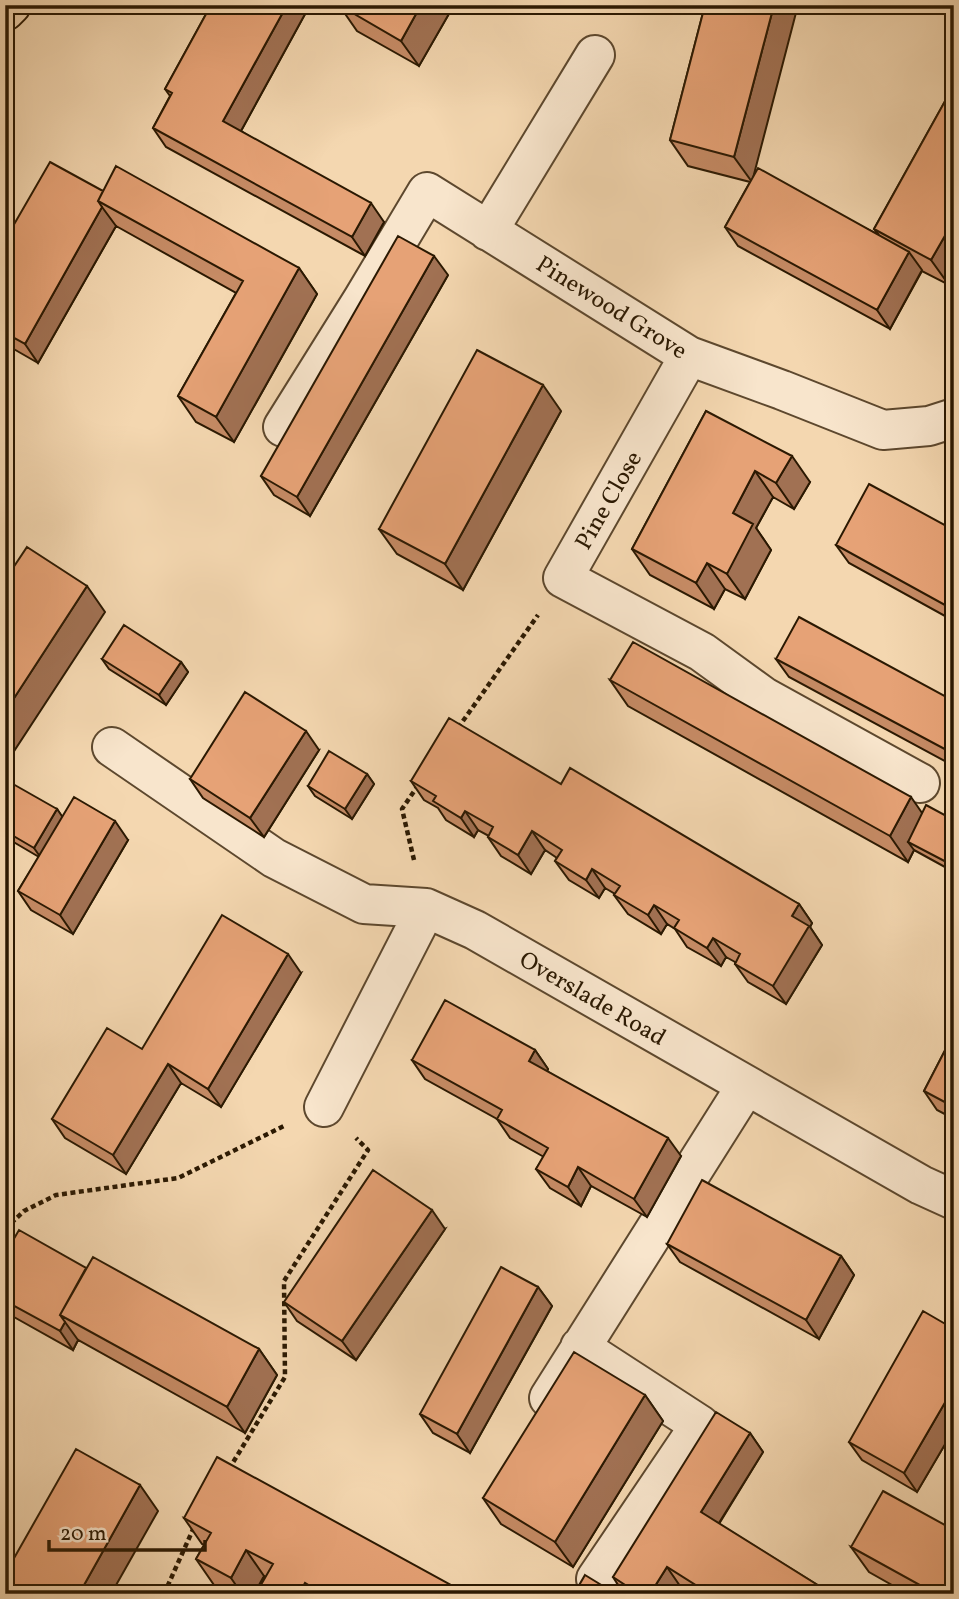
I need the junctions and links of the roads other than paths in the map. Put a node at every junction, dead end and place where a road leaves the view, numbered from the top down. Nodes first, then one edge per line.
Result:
1 (11, 5) edge
2 (5, 11) edge
3 (595, 55) dead end
4 (488, 231) junction
5 (689, 356) junction
6 (941, 422) edge
7 (283, 426) dead end
8 (112, 747) dead end
9 (920, 783) dead end
10 (426, 908) junction
11 (746, 1086) junction
12 (324, 1107) road end
13 (954, 1200) edge
14 (580, 1348) junction
15 (532, 1425) edge
16 (596, 1579) edge

1 - 2 main road
3 - 4 street
4 - 5 street, Pinewood Grove
4 - 7 street, Pinewood Grove
5 - 6 street, Pinewood Grove
5 - 9 street, Pine Close
8 - 10 street
10 - 11 street, Overslade Road
10 - 12 street
11 - 13 street, Overslade Road
11 - 14 street
14 - 15 street
14 - 16 street

